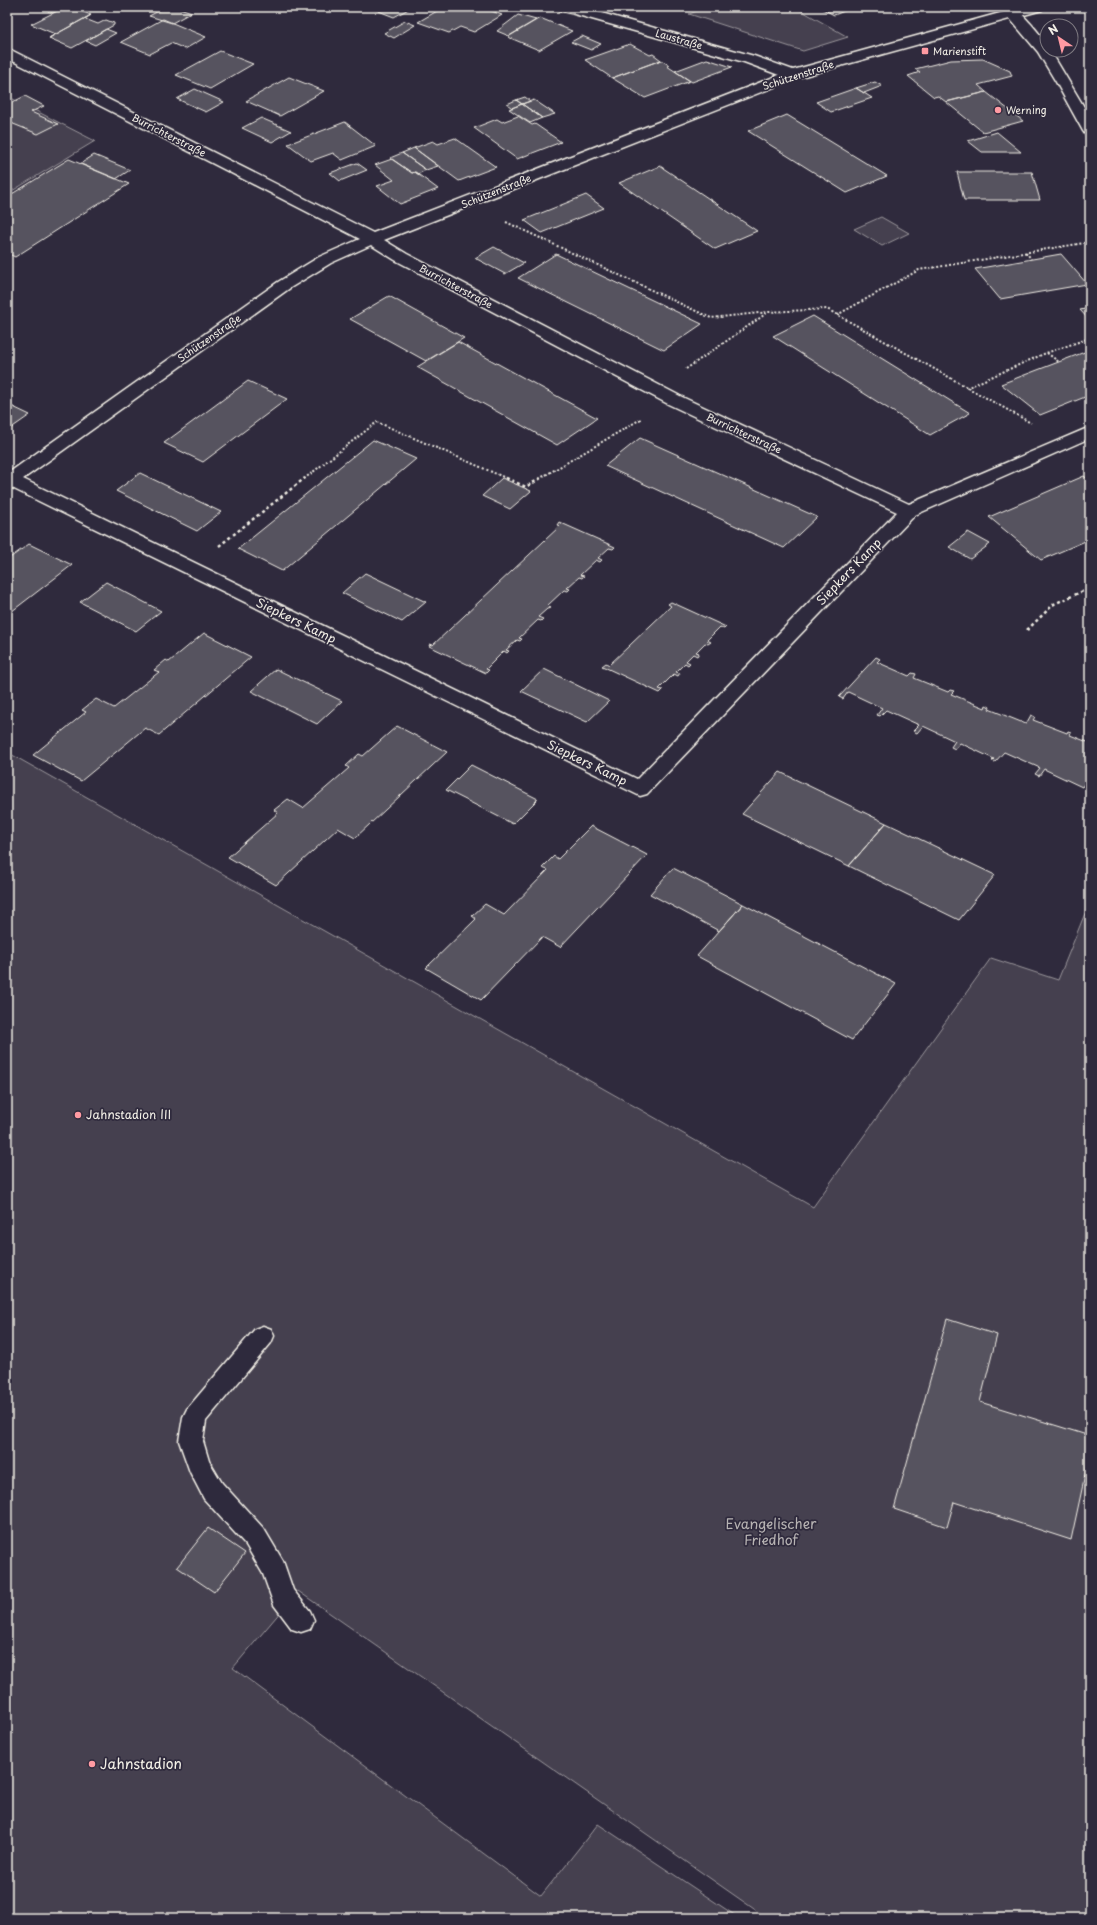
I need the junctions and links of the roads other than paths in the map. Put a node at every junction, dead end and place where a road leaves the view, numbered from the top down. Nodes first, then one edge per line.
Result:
1 (565, 7) edge
2 (1037, 7) edge
3 (1011, 10) edge
4 (7, 52) edge
5 (792, 76) junction
6 (1090, 131) edge
7 (372, 239) junction
8 (1090, 432) edge
9 (8, 481) edge
10 (909, 511) junction
11 (263, 1336) dead end
12 (301, 1620) dead end

1 - 5 street, Laustraße
2 - 3 street, Schützenstraße
3 - 5 street, Schützenstraße
3 - 6 street
4 - 7 street, Burrichterstraße
5 - 7 street, Schützenstraße
7 - 9 street, Schützenstraße
7 - 10 street, Burrichterstraße
8 - 10 street, Siepkers Kamp
9 - 10 street, Siepkers Kamp
11 - 12 lane

